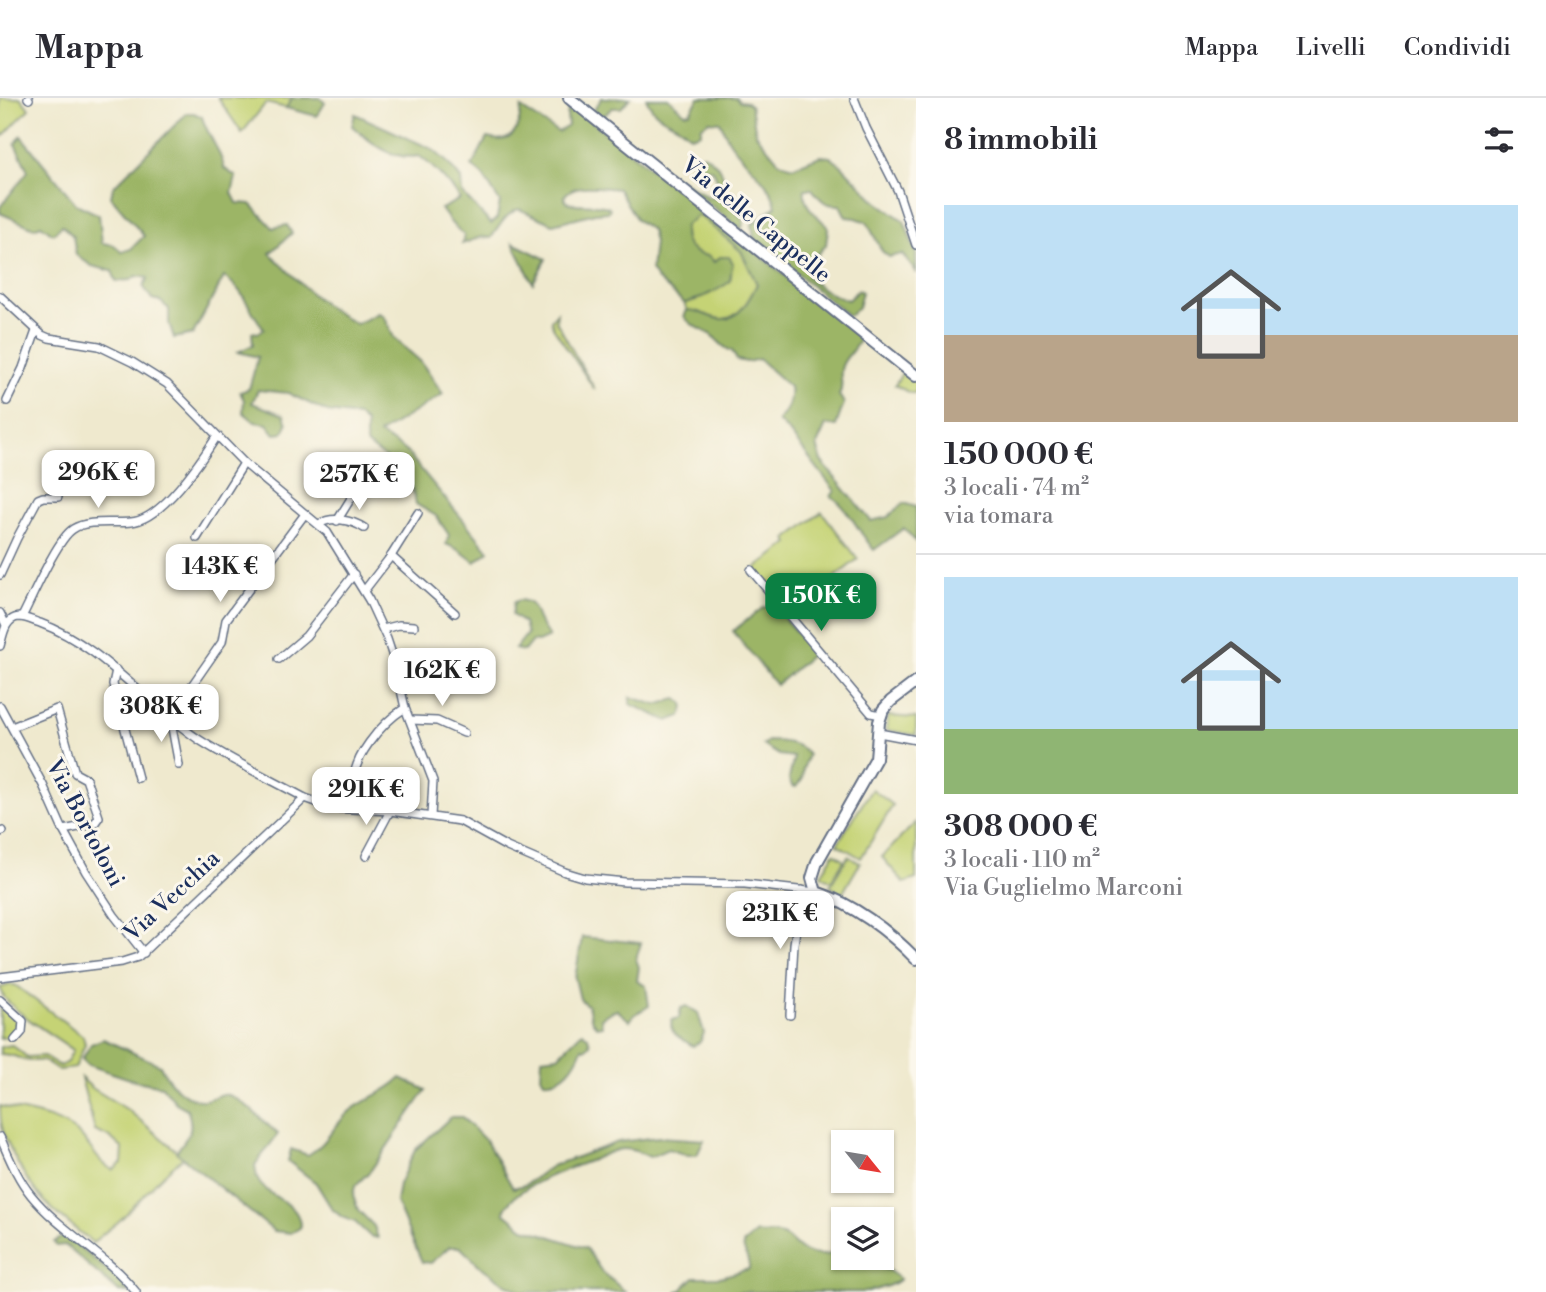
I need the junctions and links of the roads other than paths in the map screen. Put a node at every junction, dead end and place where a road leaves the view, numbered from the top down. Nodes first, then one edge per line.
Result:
1 (569, 98) edge
2 (854, 98) edge
3 (916, 246) edge
4 (0, 296) edge
5 (36, 331) junction
6 (916, 376) edge
7 (7, 401) dead end
8 (217, 436) junction
9 (244, 463) junction
10 (358, 487) dead end
11 (58, 497) dead end
12 (418, 513) dead end
13 (305, 514) junction
14 (337, 521) junction
15 (319, 524) junction
16 (364, 528) dead end
17 (197, 538) dead end
18 (391, 556) junction
19 (751, 570) dead end
20 (354, 574) junction
21 (0, 575) edge
22 (364, 591) junction
23 (0, 613) edge
24 (456, 613) dead end
25 (22, 617) junction
26 (6, 625) junction
27 (414, 626) dead end
28 (383, 629) junction
29 (0, 646) edge
30 (279, 659) dead end
31 (396, 663) junction
32 (116, 670) junction
33 (448, 682) dead end
34 (916, 682) edge
35 (0, 706) edge
36 (405, 708) junction
37 (881, 715) junction
38 (170, 718) junction
39 (410, 720) junction
40 (12, 727) junction
41 (464, 733) dead end
42 (879, 733) junction
43 (916, 740) edge
44 (179, 765) dead end
45 (138, 778) dead end
46 (305, 798) junction
47 (378, 810) junction
48 (390, 811) junction
49 (432, 816) junction
50 (63, 830) junction
51 (366, 856) dead end
52 (802, 890) junction
53 (816, 892) junction
54 (144, 953) junction
55 (916, 959) edge
56 (0, 977) edge
57 (0, 1000) edge
58 (790, 1015) dead end
59 (15, 1040) dead end
60 (0, 1137) edge
61 (136, 1292) edge

1 - 6 main road, Via delle Cappelle
2 - 3 street
4 - 5 street
5 - 7 street
5 - 8 street
8 - 9 street
8 - 25 street
9 - 13 street
9 - 17 street
10 - 14 street
11 - 21 street
12 - 18 street
13 - 15 street
13 - 38 street
14 - 15 street
14 - 16 street
15 - 20 street
18 - 22 street
18 - 24 street
19 - 37 street
20 - 22 street
20 - 30 street
22 - 28 street
23 - 26 street
25 - 26 street
25 - 32 street
26 - 29 street
27 - 28 street
28 - 31 street
31 - 33 street
31 - 36 street
32 - 38 street
32 - 45 street
34 - 37 main road
35 - 40 street, Via Bortoloni
36 - 39 street
36 - 47 street
37 - 42 main road
38 - 44 street
38 - 46 street
39 - 41 street
39 - 49 street
40 - 50 street, Via Bortoloni
40 - 50 street
42 - 43 street
42 - 53 main road
46 - 47 street
46 - 54 street, Via Vecchia
47 - 48 street
48 - 49 street
48 - 51 street
49 - 52 street
50 - 54 street, Via Bortoloni
52 - 53 street
52 - 58 street
53 - 55 main road
54 - 56 street, Via Vecchia
57 - 59 street
60 - 61 street

